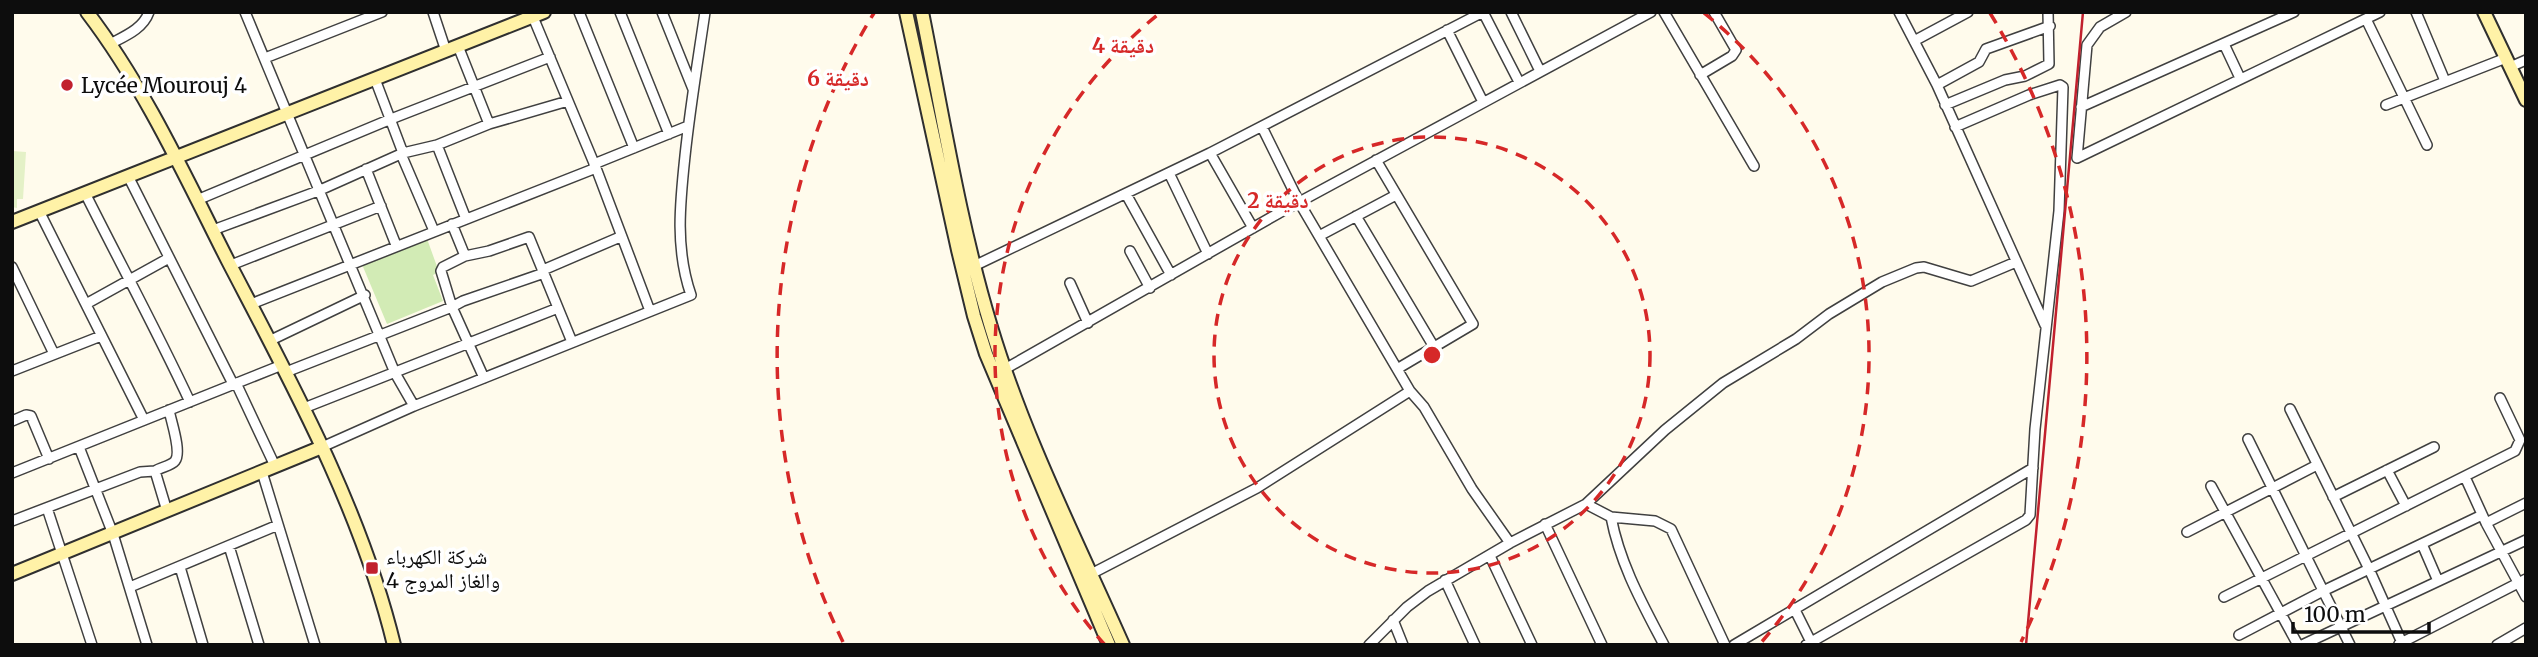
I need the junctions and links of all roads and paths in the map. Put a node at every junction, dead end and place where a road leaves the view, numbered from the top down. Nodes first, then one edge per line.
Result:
1 (87, 12) edge
2 (245, 12) edge
3 (382, 12) edge
4 (433, 12) edge
5 (579, 12) edge
6 (620, 12) edge
7 (662, 12) edge
8 (705, 12) edge
9 (906, 12) edge
10 (922, 12) edge
11 (1483, 12) edge
12 (1511, 12) edge
13 (1650, 12) edge
14 (1664, 12) edge
15 (1714, 12) edge
16 (1899, 12) edge
17 (1968, 12) edge
18 (2048, 12) edge
19 (2126, 12) edge
20 (2294, 12) edge
21 (2380, 12) edge
22 (2416, 12) edge
23 (2484, 12) edge
24 (147, 14) edge
25 (539, 14) edge
26 (2272, 17) edge
27 (2366, 19) junction
28 (2050, 26) junction
29 (1447, 30) junction
30 (1914, 41) junction
31 (110, 44) junction
32 (2224, 44) junction
33 (452, 49) junction
34 (550, 57) junction
35 (265, 58) junction
36 (2526, 60) edge
37 (2508, 63) junction
38 (1540, 71) junction
39 (1700, 75) junction
40 (2240, 78) junction
41 (375, 79) junction
42 (2445, 81) junction
43 (1519, 82) junction
44 (1937, 85) junction
45 (474, 86) junction
46 (694, 90) junction
47 (2405, 98) junction
48 (2526, 100) edge
49 (568, 101) junction
50 (1483, 102) junction
51 (1945, 105) junction
52 (2386, 105) dead end
53 (2081, 107) junction
54 (287, 114) junction
55 (391, 119) junction
56 (489, 124) junction
57 (688, 126) junction
58 (1262, 127) junction
59 (1955, 127) junction
60 (669, 134) junction
61 (437, 145) junction
62 (2427, 145) dead end
63 (634, 148) junction
64 (1210, 153) junction
65 (402, 154) junction
66 (304, 156) junction
67 (176, 157) junction
68 (1376, 160) junction
69 (595, 166) junction
70 (1754, 166) dead end
71 (366, 169) junction
72 (1169, 173) junction
73 (128, 176) junction
74 (318, 191) junction
75 (85, 193) junction
76 (1126, 194) junction
77 (1396, 195) junction
78 (197, 200) junction
79 (1299, 202) junction
80 (381, 206) junction
81 (39, 211) junction
82 (1356, 216) junction
83 (466, 219) junction
84 (12, 222) edge
85 (332, 224) junction
86 (452, 224) junction
87 (1252, 228) junction
88 (213, 230) junction
89 (434, 231) junction
90 (1320, 236) junction
91 (620, 237) junction
92 (396, 245) junction
93 (1130, 251) dead end
94 (1208, 254) junction
95 (465, 256) junction
96 (169, 258) junction
97 (2016, 262) junction
98 (350, 264) junction
99 (231, 265) junction
100 (974, 266) junction
101 (12, 267) edge
102 (543, 272) junction
103 (1171, 275) junction
104 (128, 280) junction
105 (1070, 283) dead end
106 (1150, 288) junction
107 (365, 295) junction
108 (86, 304) junction
109 (251, 304) junction
110 (452, 307) junction
111 (558, 308) junction
112 (650, 312) junction
113 (1088, 323) junction
114 (2046, 326) junction
115 (381, 334) junction
116 (101, 335) junction
117 (270, 341) junction
118 (572, 342) junction
119 (468, 345) junction
120 (1434, 347) junction
121 (54, 354) junction
122 (13, 369) edge
123 (284, 369) junction
124 (1005, 369) junction
125 (1397, 369) junction
126 (395, 373) junction
127 (484, 377) junction
128 (234, 384) junction
129 (1410, 391) junction
130 (2500, 398) dead end
131 (190, 402) junction
132 (414, 406) junction
133 (304, 408) junction
134 (2290, 409) dead end
135 (169, 410) junction
136 (144, 420) junction
137 (12, 421) edge
138 (2248, 439) dead end
139 (2523, 439) edge
140 (322, 446) junction
141 (79, 447) junction
142 (2434, 447) dead end
143 (49, 459) junction
144 (2317, 465) junction
145 (275, 466) junction
146 (2033, 468) junction
147 (2387, 470) junction
148 (155, 471) junction
149 (262, 472) junction
150 (12, 473) edge
151 (2465, 477) junction
152 (2211, 486) dead end
153 (2272, 487) junction
154 (95, 488) junction
155 (2333, 497) junction
156 (2526, 503) edge
157 (1586, 504) junction
158 (2406, 506) junction
159 (47, 508) junction
160 (167, 511) junction
161 (2226, 513) junction
162 (1611, 517) junction
163 (2484, 519) junction
164 (12, 522) edge
165 (1545, 524) junction
166 (278, 525) junction
167 (2187, 532) dead end
168 (2350, 533) junction
169 (113, 534) junction
170 (2526, 540) edge
171 (1510, 543) junction
172 (2422, 544) junction
173 (229, 545) junction
174 (2501, 552) junction
175 (63, 554) junction
176 (2306, 555) junction
177 (1490, 556) junction
178 (180, 567) junction
179 (2369, 569) junction
180 (12, 574) edge
181 (1091, 574) junction
182 (2261, 577) junction
183 (1445, 580) junction
184 (2438, 581) junction
185 (2522, 581) edge
186 (130, 587) junction
187 (2323, 591) junction
188 (2224, 597) dead end
189 (2526, 597) edge
190 (2385, 605) junction
191 (1794, 608) junction
192 (2281, 613) junction
193 (1393, 621) junction
194 (2341, 626) junction
195 (2526, 628) edge
196 (2239, 635) dead end
197 (1808, 643) edge
198 (2401, 644) edge
199 (92, 645) edge
200 (148, 645) edge
201 (203, 645) edge
202 (259, 645) edge
203 (315, 645) edge
204 (394, 645) edge
205 (1109, 645) edge
206 (1123, 645) edge
207 (1368, 645) edge
208 (1403, 645) edge
209 (1475, 645) edge
210 (1532, 645) edge
211 (1602, 645) edge
212 (1664, 645) edge
213 (1725, 645) edge
214 (1734, 645) edge
215 (2300, 645) edge
216 (2350, 645) edge
217 (2497, 645) edge

1 - 31 street
2 - 35 street
3 - 35 street
4 - 33 street
5 - 63 street
6 - 60 street
7 - 46 street
8 - 46 street
9 - 205 street
10 - 100 street
11 - 29 street
11 - 43 street
12 - 38 street
13 - 38 street
14 - 39 street
15 - 39 street
16 - 30 street
17 - 30 street
18 - 28 street
19 - 53 street
20 - 26 street
21 - 27 street
22 - 42 street
23 - 37 street
24 - 31 street
25 - 33 street
25 - 34 street
26 - 32 street
27 - 40 street
27 - 47 street
28 - 44 street
28 - 51 street
29 - 50 street
29 - 58 street
30 - 44 street
31 - 67 street
32 - 40 street
32 - 53 street
33 - 41 street
33 - 45 street
34 - 45 street
34 - 49 street
35 - 54 street
36 - 37 street
37 - 42 street
37 - 48 street
38 - 43 street
39 - 70 street
40 - 53 street
41 - 54 street
41 - 55 street
42 - 47 street
43 - 50 street
44 - 51 street
45 - 55 street
45 - 56 street
46 - 57 street
47 - 52 street
47 - 62 street
49 - 56 street
49 - 69 street
50 - 68 street
51 - 59 street
54 - 66 street
54 - 67 street
55 - 65 street
55 - 66 street
56 - 61 street
57 - 60 street
57 - 112 street
58 - 64 street
58 - 79 street
59 - 97 street
59 - 114 street
60 - 63 street
61 - 65 street
61 - 83 street
63 - 69 street
64 - 72 street
64 - 87 street
65 - 71 street
65 - 89 street
66 - 74 street
66 - 78 street
67 - 73 street
67 - 78 street
68 - 77 street
68 - 79 street
69 - 83 street
69 - 91 street
71 - 74 street
71 - 80 street
72 - 76 street
72 - 94 street
73 - 75 street
73 - 96 street
74 - 85 street
74 - 88 street
75 - 81 street
75 - 104 street
76 - 100 street
76 - 103 street
77 - 82 street
77 - 120 street
78 - 88 street
79 - 87 street
79 - 90 street
80 - 85 street
80 - 92 street
81 - 84 street
81 - 108 street
82 - 90 street
82 - 120 street
83 - 86 street
85 - 98 street
85 - 99 street
86 - 89 street
86 - 95 street
87 - 94 street
88 - 99 street
89 - 92 street
90 - 125 street
91 - 102 street
91 - 112 street
92 - 98 street
93 - 106 street
94 - 103 street
95 - 102 street
95 - 110 street
96 - 104 street
96 - 128 street
97 - 114 street
97 - 157 street
98 - 107 street
98 - 109 street
99 - 109 street
100 - 124 street
101 - 121 street
102 - 110 street
102 - 111 street
103 - 106 street
104 - 108 street
104 - 131 street
105 - 113 street
106 - 113 street
107 - 115 street
107 - 117 street
108 - 116 street
109 - 117 street
110 - 115 street
110 - 119 street
111 - 118 street
111 - 119 street
112 - 118 street
113 - 124 street
114 - 146 street
115 - 123 street
115 - 126 street
116 - 121 street
116 - 136 street
117 - 123 street
118 - 127 street
119 - 126 street
119 - 127 street
120 - 125 street
121 - 122 street
123 - 128 street
123 - 133 street
124 - 181 street
125 - 129 street
126 - 132 street
126 - 133 street
127 - 132 street
128 - 131 street
128 - 145 street
129 - 171 street
129 - 181 street
130 - 139 street
131 - 135 street
132 - 140 street
133 - 140 street
134 - 144 street
135 - 136 street
135 - 148 street
136 - 141 street
137 - 143 street
138 - 153 street
139 - 151 street
140 - 145 street
140 - 204 street
141 - 143 street
141 - 154 street
142 - 147 street
143 - 150 street
144 - 153 street
144 - 155 street
145 - 149 street
146 - 191 street
146 - 197 street
147 - 155 street
147 - 158 street
148 - 154 street
148 - 160 street
149 - 160 street
149 - 166 street
151 - 158 street
151 - 163 street
152 - 161 street
153 - 161 street
153 - 176 street
154 - 159 street
154 - 169 street
155 - 168 street
156 - 163 street
157 - 162 street
157 - 165 street
158 - 168 street
159 - 164 street
159 - 175 street
160 - 169 street
161 - 167 street
161 - 182 street
162 - 212 street
162 - 213 street
163 - 172 street
163 - 174 street
165 - 171 street
165 - 211 street
166 - 173 street
166 - 203 street
168 - 176 street
168 - 179 street
169 - 175 street
169 - 186 street
170 - 174 street
171 - 177 street
172 - 179 street
172 - 184 street
173 - 178 street
173 - 202 street
174 - 184 street
174 - 185 street
175 - 180 street
175 - 199 street
176 - 182 street
176 - 187 street
177 - 183 street
177 - 210 street
178 - 186 street
178 - 201 street
179 - 187 street
179 - 190 street
181 - 206 street
182 - 188 street
182 - 192 street
183 - 193 street
183 - 209 street
184 - 190 street
185 - 189 street
185 - 198 street
186 - 200 street
187 - 192 street
187 - 194 street
190 - 194 street
190 - 198 street
191 - 197 street
191 - 214 street
192 - 196 street
192 - 215 street
193 - 207 street
193 - 208 street
194 - 215 street
194 - 216 street
195 - 217 street

